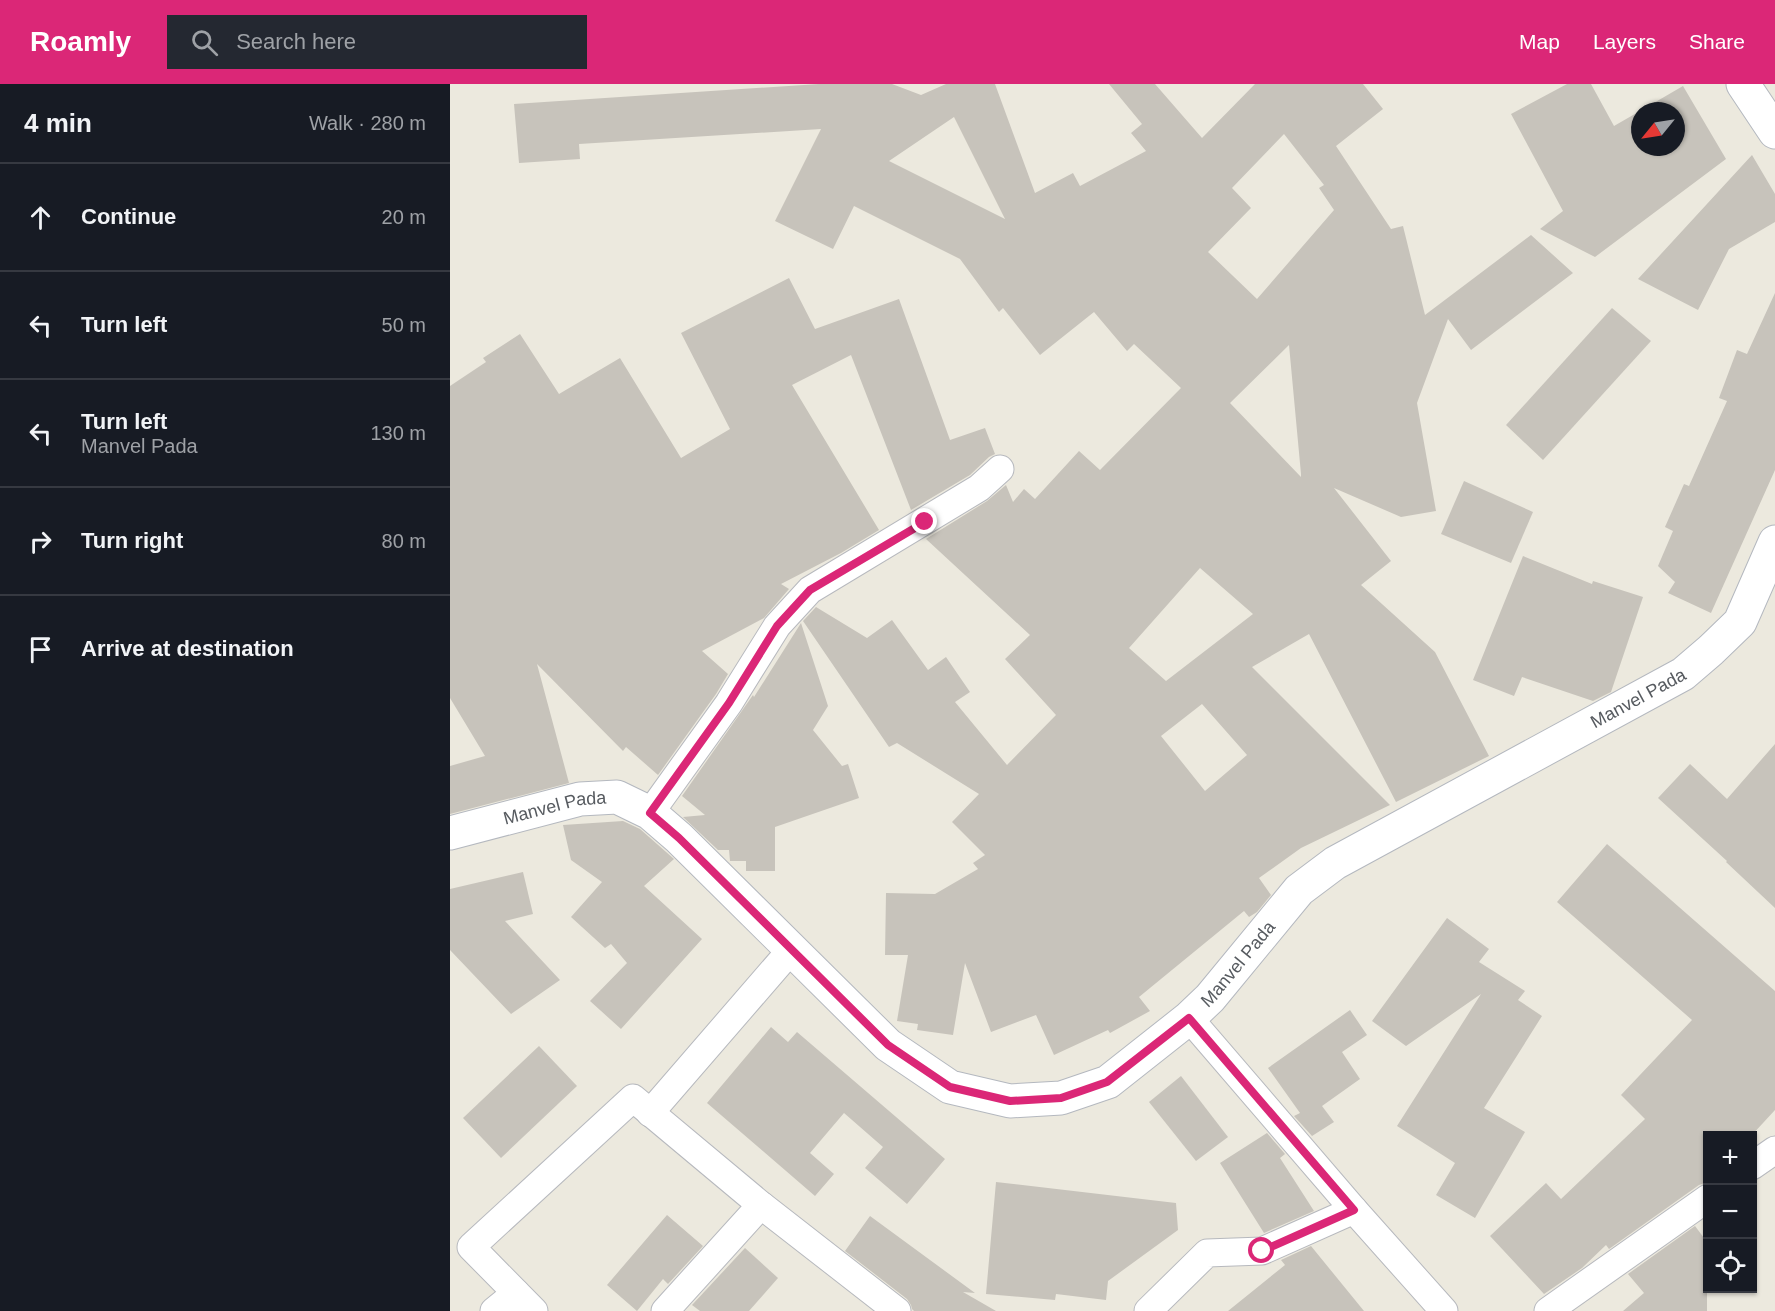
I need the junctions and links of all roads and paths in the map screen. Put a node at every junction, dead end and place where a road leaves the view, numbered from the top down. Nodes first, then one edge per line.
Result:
1 (1743, 84) edge
2 (1775, 132) edge
3 (1000, 470) dead end
4 (1775, 542) edge
5 (650, 813) junction
6 (450, 833) edge
7 (791, 950) junction
8 (1189, 1018) junction
9 (650, 1113) junction
10 (1775, 1150) edge
11 (1757, 1163) edge
12 (1703, 1201) edge
13 (761, 1205) junction
14 (1354, 1210) junction
15 (525, 1302) edge
16 (494, 1311) edge
17 (665, 1311) edge
18 (897, 1311) edge
19 (1148, 1311) edge
20 (1444, 1311) edge
21 (1548, 1311) edge

1 - 2 main road
3 - 5 street
4 - 8 main road, Manvel Pada
5 - 6 main road, Manvel Pada
5 - 7 main road, Manvel Pada
7 - 8 main road, Manvel Pada
7 - 9 street
8 - 14 street
9 - 13 street
9 - 15 street
10 - 11 street
12 - 21 street
13 - 17 street
13 - 18 street
14 - 19 street
14 - 20 street
15 - 16 street

